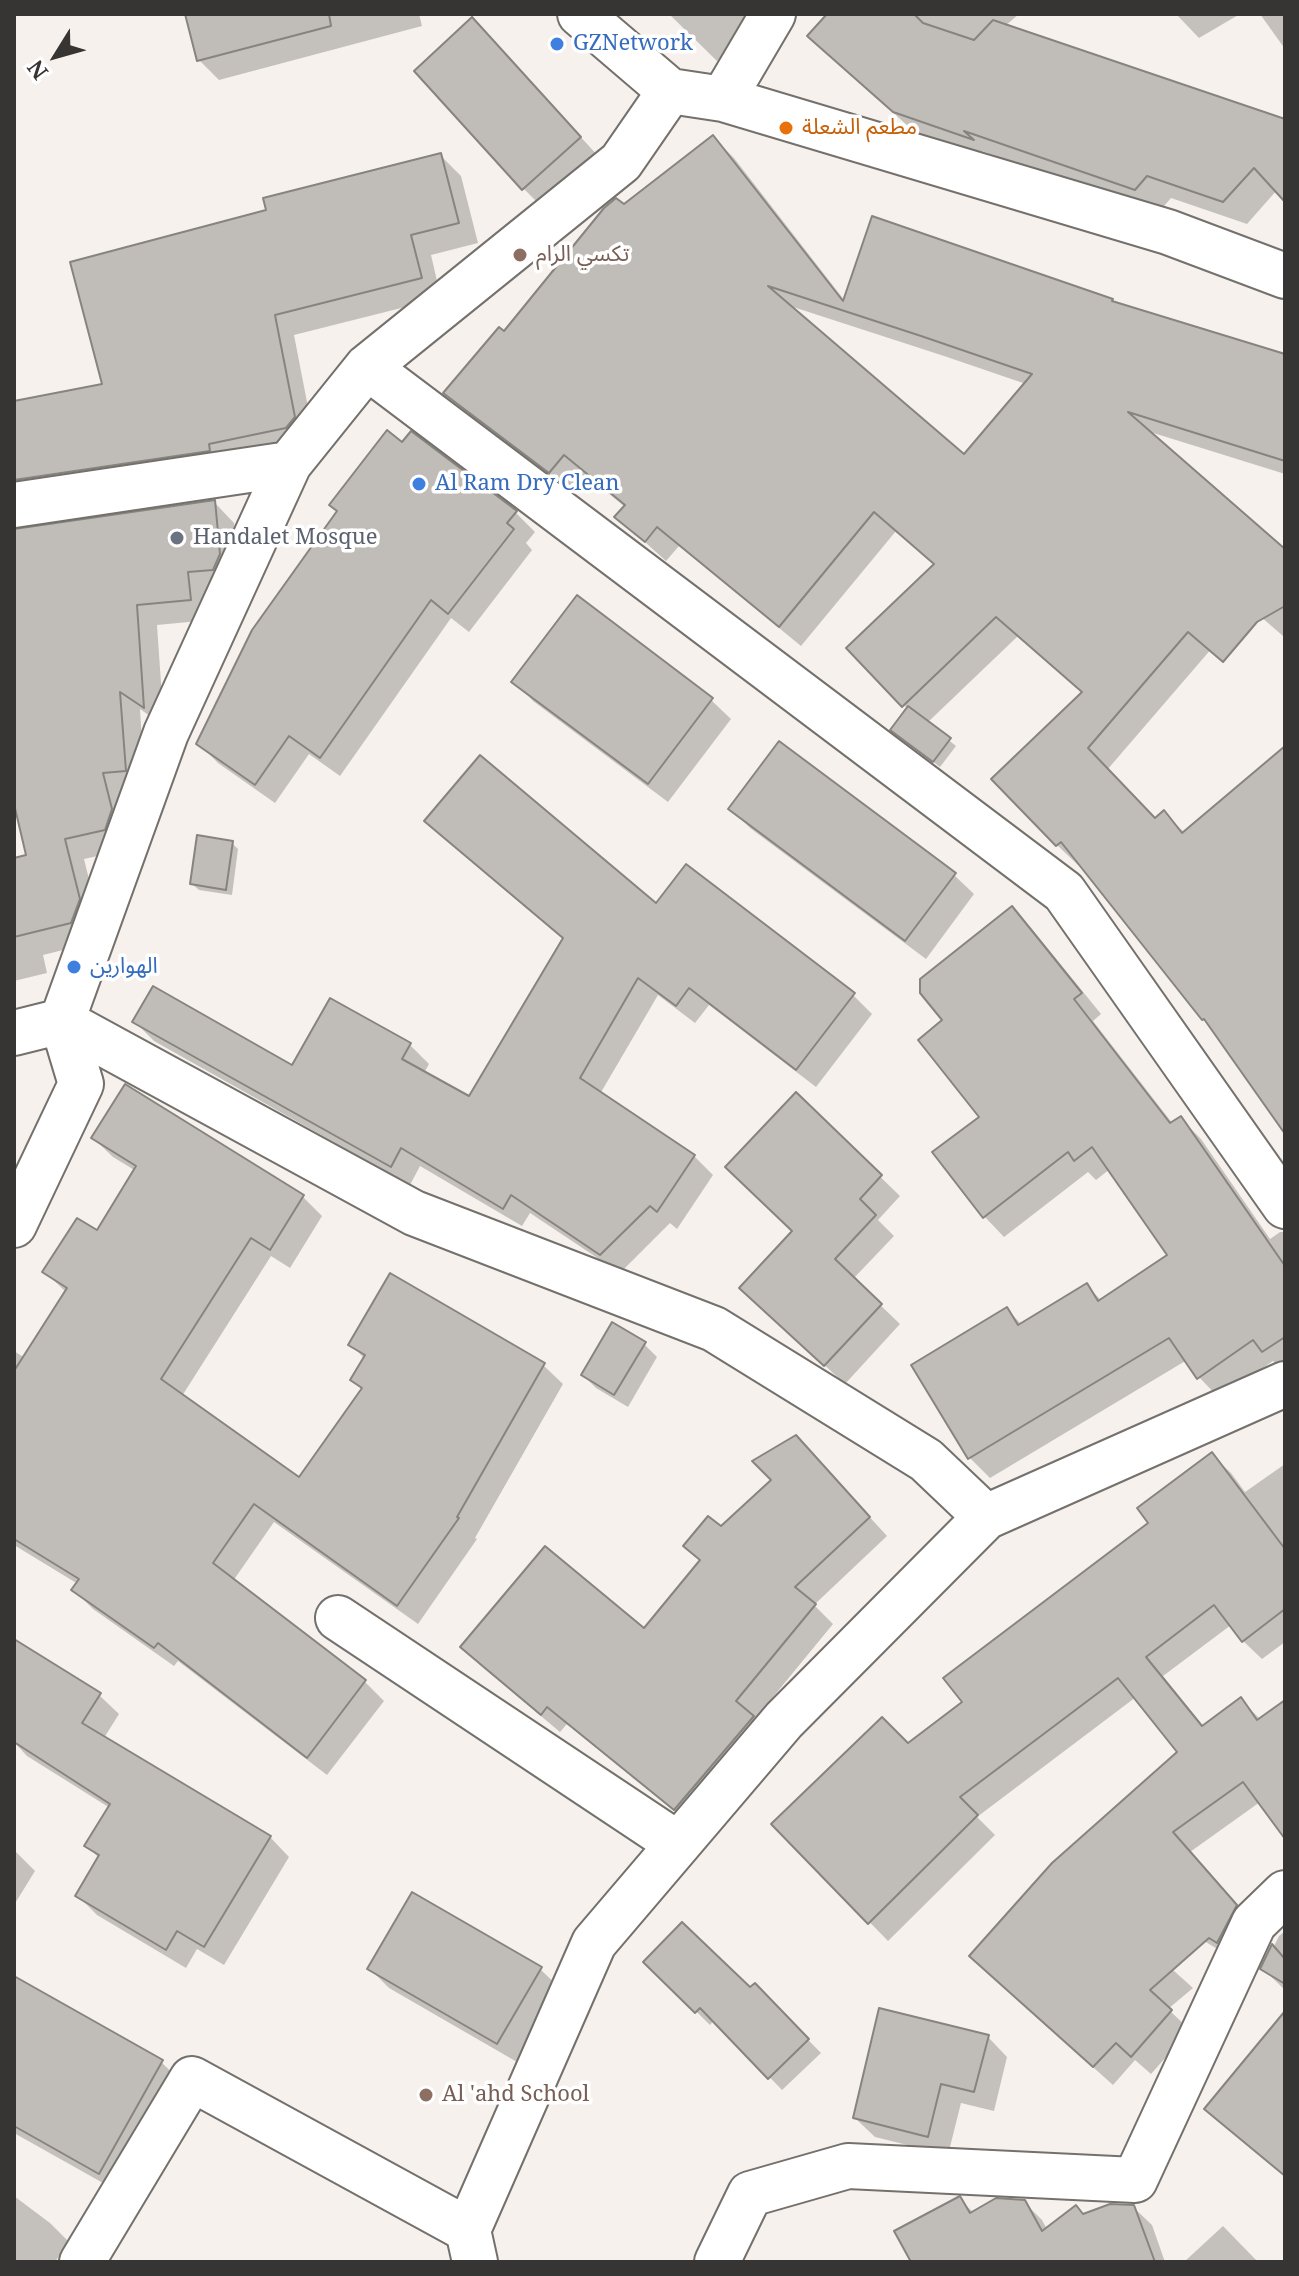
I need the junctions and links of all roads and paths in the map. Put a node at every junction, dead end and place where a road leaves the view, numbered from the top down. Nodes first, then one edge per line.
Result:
1 (580, 14) edge
2 (773, 14) edge
3 (670, 91) junction
4 (723, 99) junction
5 (1285, 276) edge
6 (367, 367) junction
7 (289, 464) junction
8 (14, 505) edge
9 (62, 1021) junction
10 (14, 1033) edge
11 (1285, 1206) edge
12 (14, 1225) edge
13 (1285, 1384) edge
14 (986, 1517) junction
15 (338, 1618) dead end
16 (678, 1844) junction
17 (1285, 1893) edge
18 (472, 2246) edge
19 (82, 2262) edge
20 (717, 2262) edge

1 - 3 street
2 - 4 street
3 - 4 street
3 - 6 street
4 - 5 street
6 - 7 street
6 - 11 street
7 - 8 street
7 - 9 street
9 - 10 street
9 - 12 street
9 - 14 street
13 - 14 street
14 - 16 street
15 - 16 street
16 - 18 street
17 - 20 street
18 - 19 street

